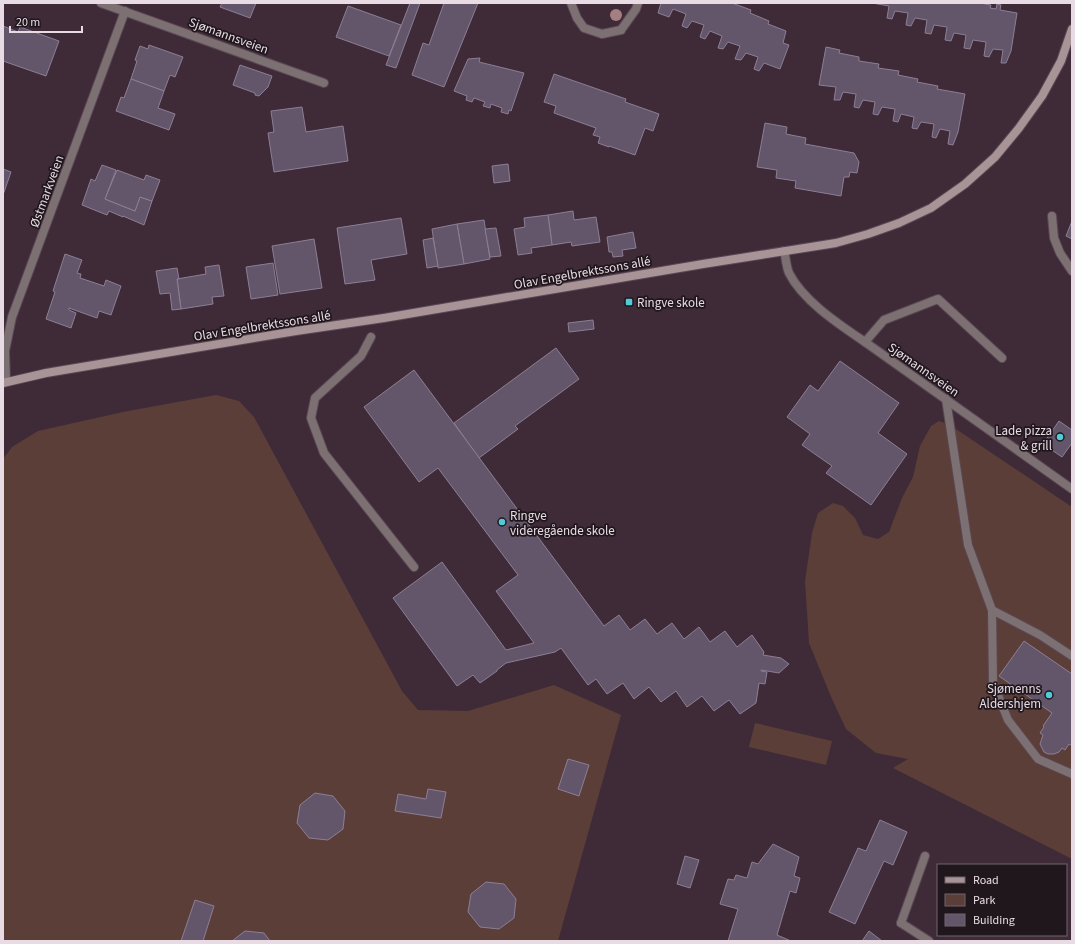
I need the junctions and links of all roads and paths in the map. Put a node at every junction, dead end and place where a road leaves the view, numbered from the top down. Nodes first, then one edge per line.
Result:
1 (102, 3) edge
2 (571, 3) edge
3 (638, 3) edge
4 (125, 11) junction
5 (1072, 29) edge
6 (324, 83) dead end
7 (1052, 216) dead end
8 (784, 251) junction
9 (1072, 271) edge
10 (371, 337) dead end
11 (865, 342) junction
12 (1002, 358) dead end
13 (4, 383) edge
14 (946, 399) junction
15 (1072, 489) edge
16 (414, 567) dead end
17 (992, 610) junction
18 (1072, 656) edge
19 (1072, 774) edge
20 (925, 856) dead end
21 (929, 941) edge

1 - 4 street, Sjømannsveien
2 - 3 street
4 - 6 street, Sjømannsveien
4 - 13 street, Østmarkveien
5 - 8 street, Olav Engelbrektssons allé
7 - 9 street
8 - 11 street, Sjømannsveien
8 - 13 street, Olav Engelbrektssons allé
10 - 16 street
11 - 12 street
11 - 14 street, Sjømannsveien
14 - 15 street, Sjømannsveien
14 - 17 street
17 - 18 street
17 - 19 street
20 - 21 street

